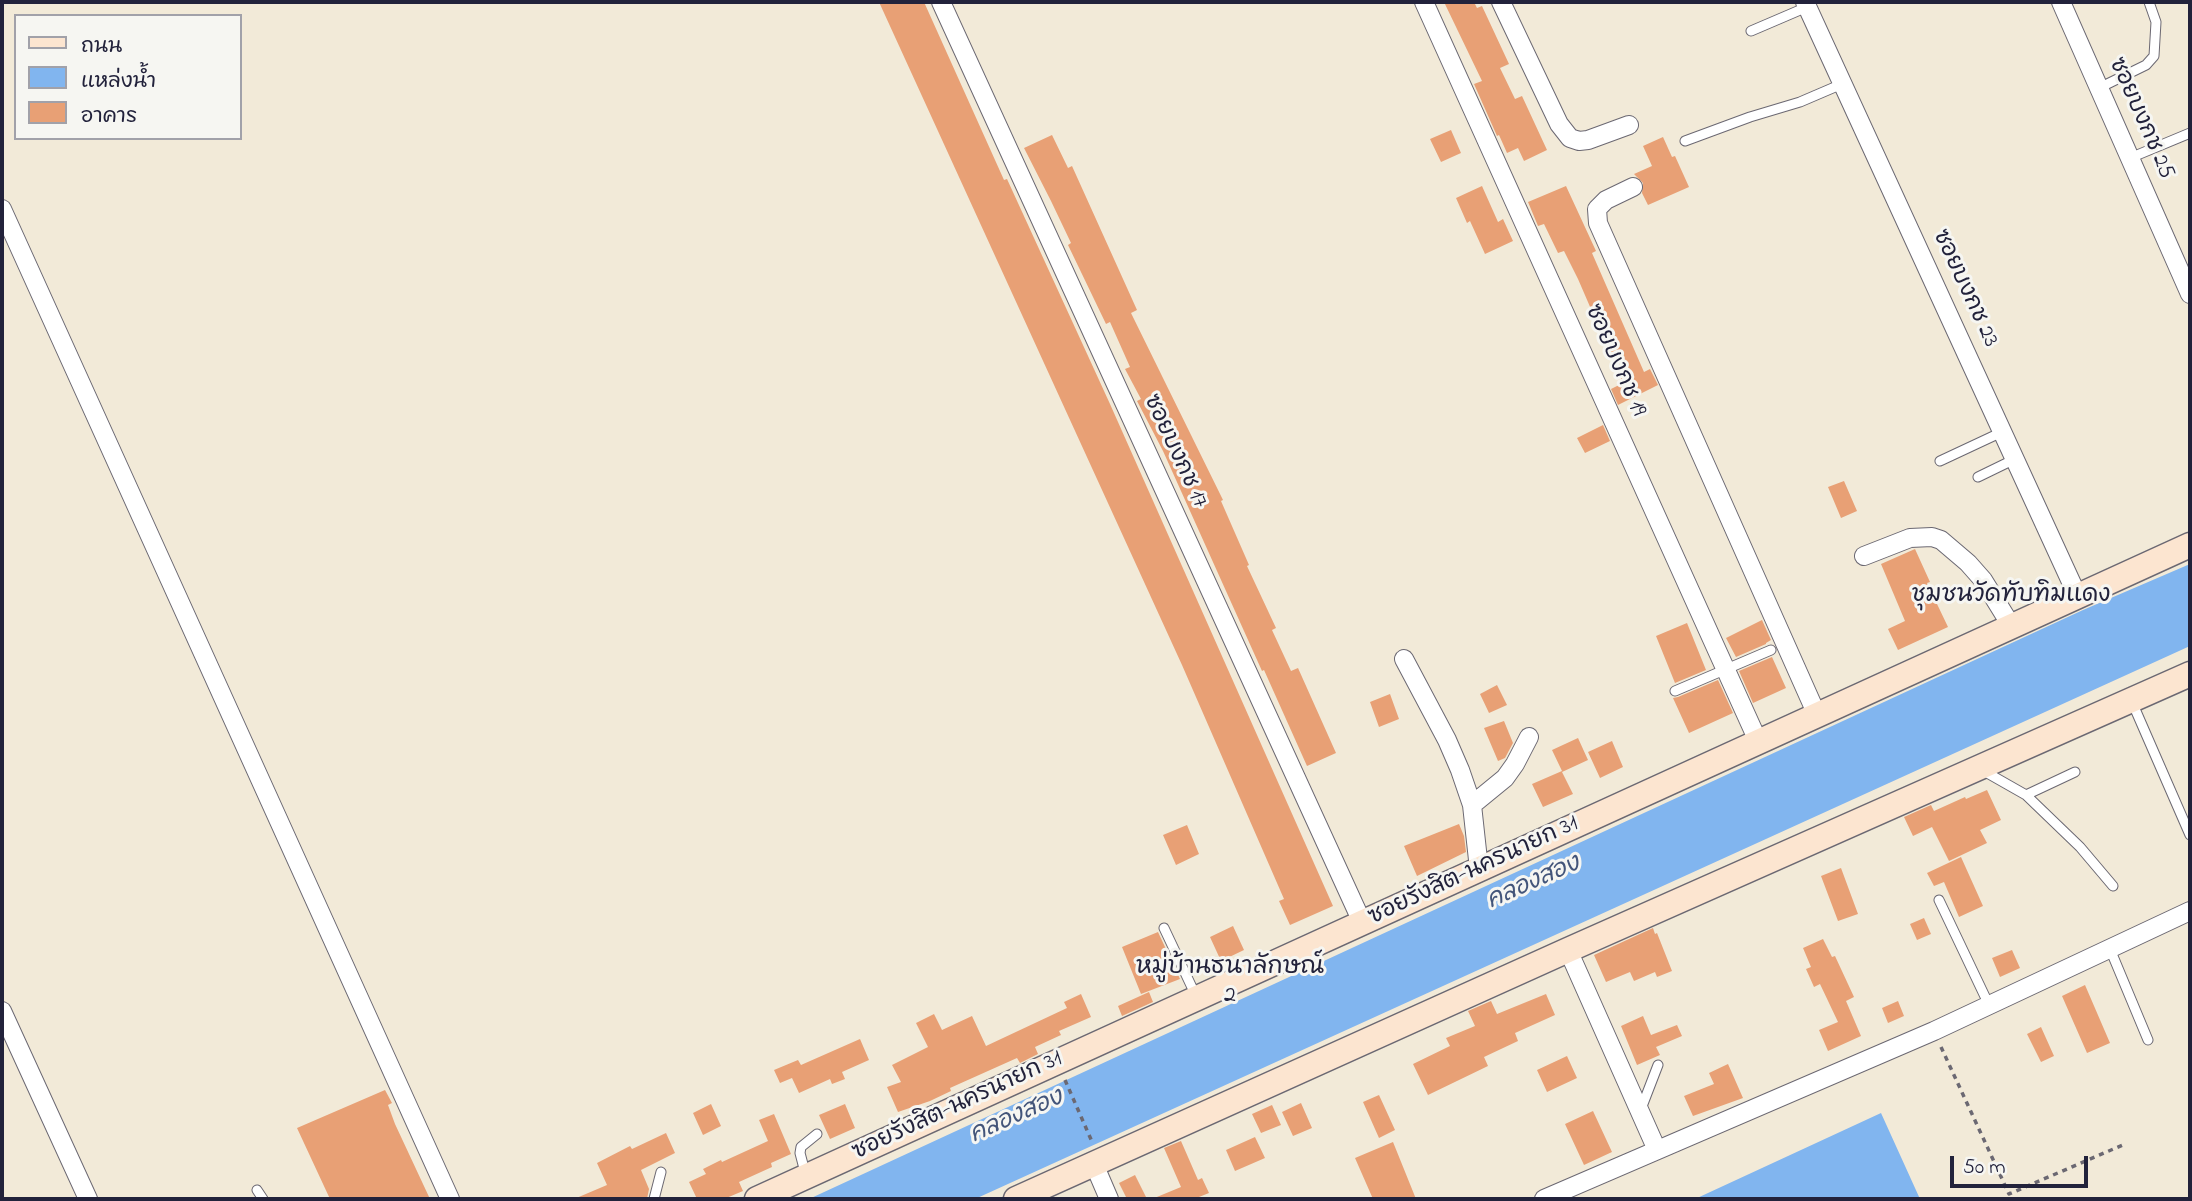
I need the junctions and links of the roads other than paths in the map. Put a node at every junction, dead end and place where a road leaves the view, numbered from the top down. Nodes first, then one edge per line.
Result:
1 (941, 2) edge
2 (1424, 2) edge
3 (1501, 2) edge
4 (2061, 2) edge
5 (2149, 2) edge
6 (1806, 4) edge
7 (1751, 31) dead end
8 (1842, 84) junction
9 (2099, 88) junction
10 (1629, 125) dead end
11 (2190, 133) edge
12 (1685, 141) dead end
13 (2130, 158) junction
14 (1633, 187) dead end
15 (2, 209) edge
16 (2190, 294) edge
17 (2002, 432) junction
18 (2015, 459) junction
19 (1940, 461) dead end
20 (1978, 477) dead end
21 (2190, 545) edge
22 (1864, 556) dead end
23 (2078, 597) junction
24 (2012, 627) junction
25 (1771, 650) dead end
26 (1404, 659) dead end
27 (1726, 668) junction
28 (2190, 674) edge
29 (1675, 691) dead end
30 (2132, 701) junction
31 (1817, 715) junction
32 (1529, 737) dead end
33 (1758, 741) junction
34 (1979, 769) junction
35 (2075, 772) dead end
36 (2026, 795) junction
37 (1472, 804) junction
38 (2190, 835) edge
39 (1479, 869) junction
40 (2113, 886) dead end
41 (1939, 900) dead end
42 (2190, 911) edge
43 (1362, 922) junction
44 (1164, 928) dead end
45 (2110, 948) junction
46 (1568, 950) junction
47 (1197, 998) junction
48 (1989, 1005) junction
49 (2, 1011) edge
50 (2148, 1040) dead end
51 (1658, 1065) dead end
52 (1640, 1112) junction
53 (817, 1134) dead end
54 (1657, 1150) junction
55 (1095, 1157) junction
56 (661, 1172) dead end
57 (807, 1177) junction
58 (257, 1190) dead end
59 (88, 1199) edge
60 (263, 1199) edge
61 (450, 1199) edge
62 (654, 1199) edge
63 (757, 1199) edge
64 (1016, 1199) edge
65 (1109, 1199) edge
66 (1544, 1199) edge

1 - 43 street, ซอยบงกช 17
2 - 27 street, ซอยบงกช 19
3 - 10 street
4 - 9 street, ซอยบงกช 25
5 - 9 lane
6 - 7 lane
6 - 8 street, ซอยบงกช 23
8 - 12 lane
8 - 17 street, ซอยบงกช 23
9 - 13 street, ซอยบงกช 25
11 - 13 lane
13 - 16 street, ซอยบงกช 25
14 - 31 street
15 - 61 street
17 - 18 street, ซอยบงกช 23
17 - 19 lane
18 - 20 lane
18 - 23 street, ซอยบงกช 23
21 - 23 street, ซอยรังสิต-นครนายก 31
22 - 24 street
23 - 24 street, ซอยรังสิต-นครนายก 31
24 - 31 street, ซอยรังสิต-นครนายก 31
25 - 27 lane
26 - 37 street
27 - 29 lane
27 - 33 street, ซอยบงกช 19
28 - 30 street
30 - 34 street
30 - 38 lane
31 - 33 street, ซอยรังสิต-นครนายก 31
32 - 37 street
33 - 39 street, ซอยรังสิต-นครนายก 31
34 - 36 lane
34 - 46 street
35 - 36 lane
36 - 40 lane
37 - 39 street
39 - 43 street, ซอยรังสิต-นครนายก 31
41 - 48 lane
42 - 45 street
43 - 47 street, ซอยรังสิต-นครนายก 31
44 - 47 lane
45 - 48 street
45 - 50 lane
46 - 52 street
46 - 55 street
47 - 57 street, ซอยรังสิต-นครนายก 31
48 - 54 street
49 - 59 street
51 - 52 lane
52 - 54 street
53 - 57 lane
54 - 66 street
55 - 64 street
55 - 65 street
56 - 62 lane
57 - 63 street, ซอยรังสิต-นครนายก 31
58 - 60 lane

